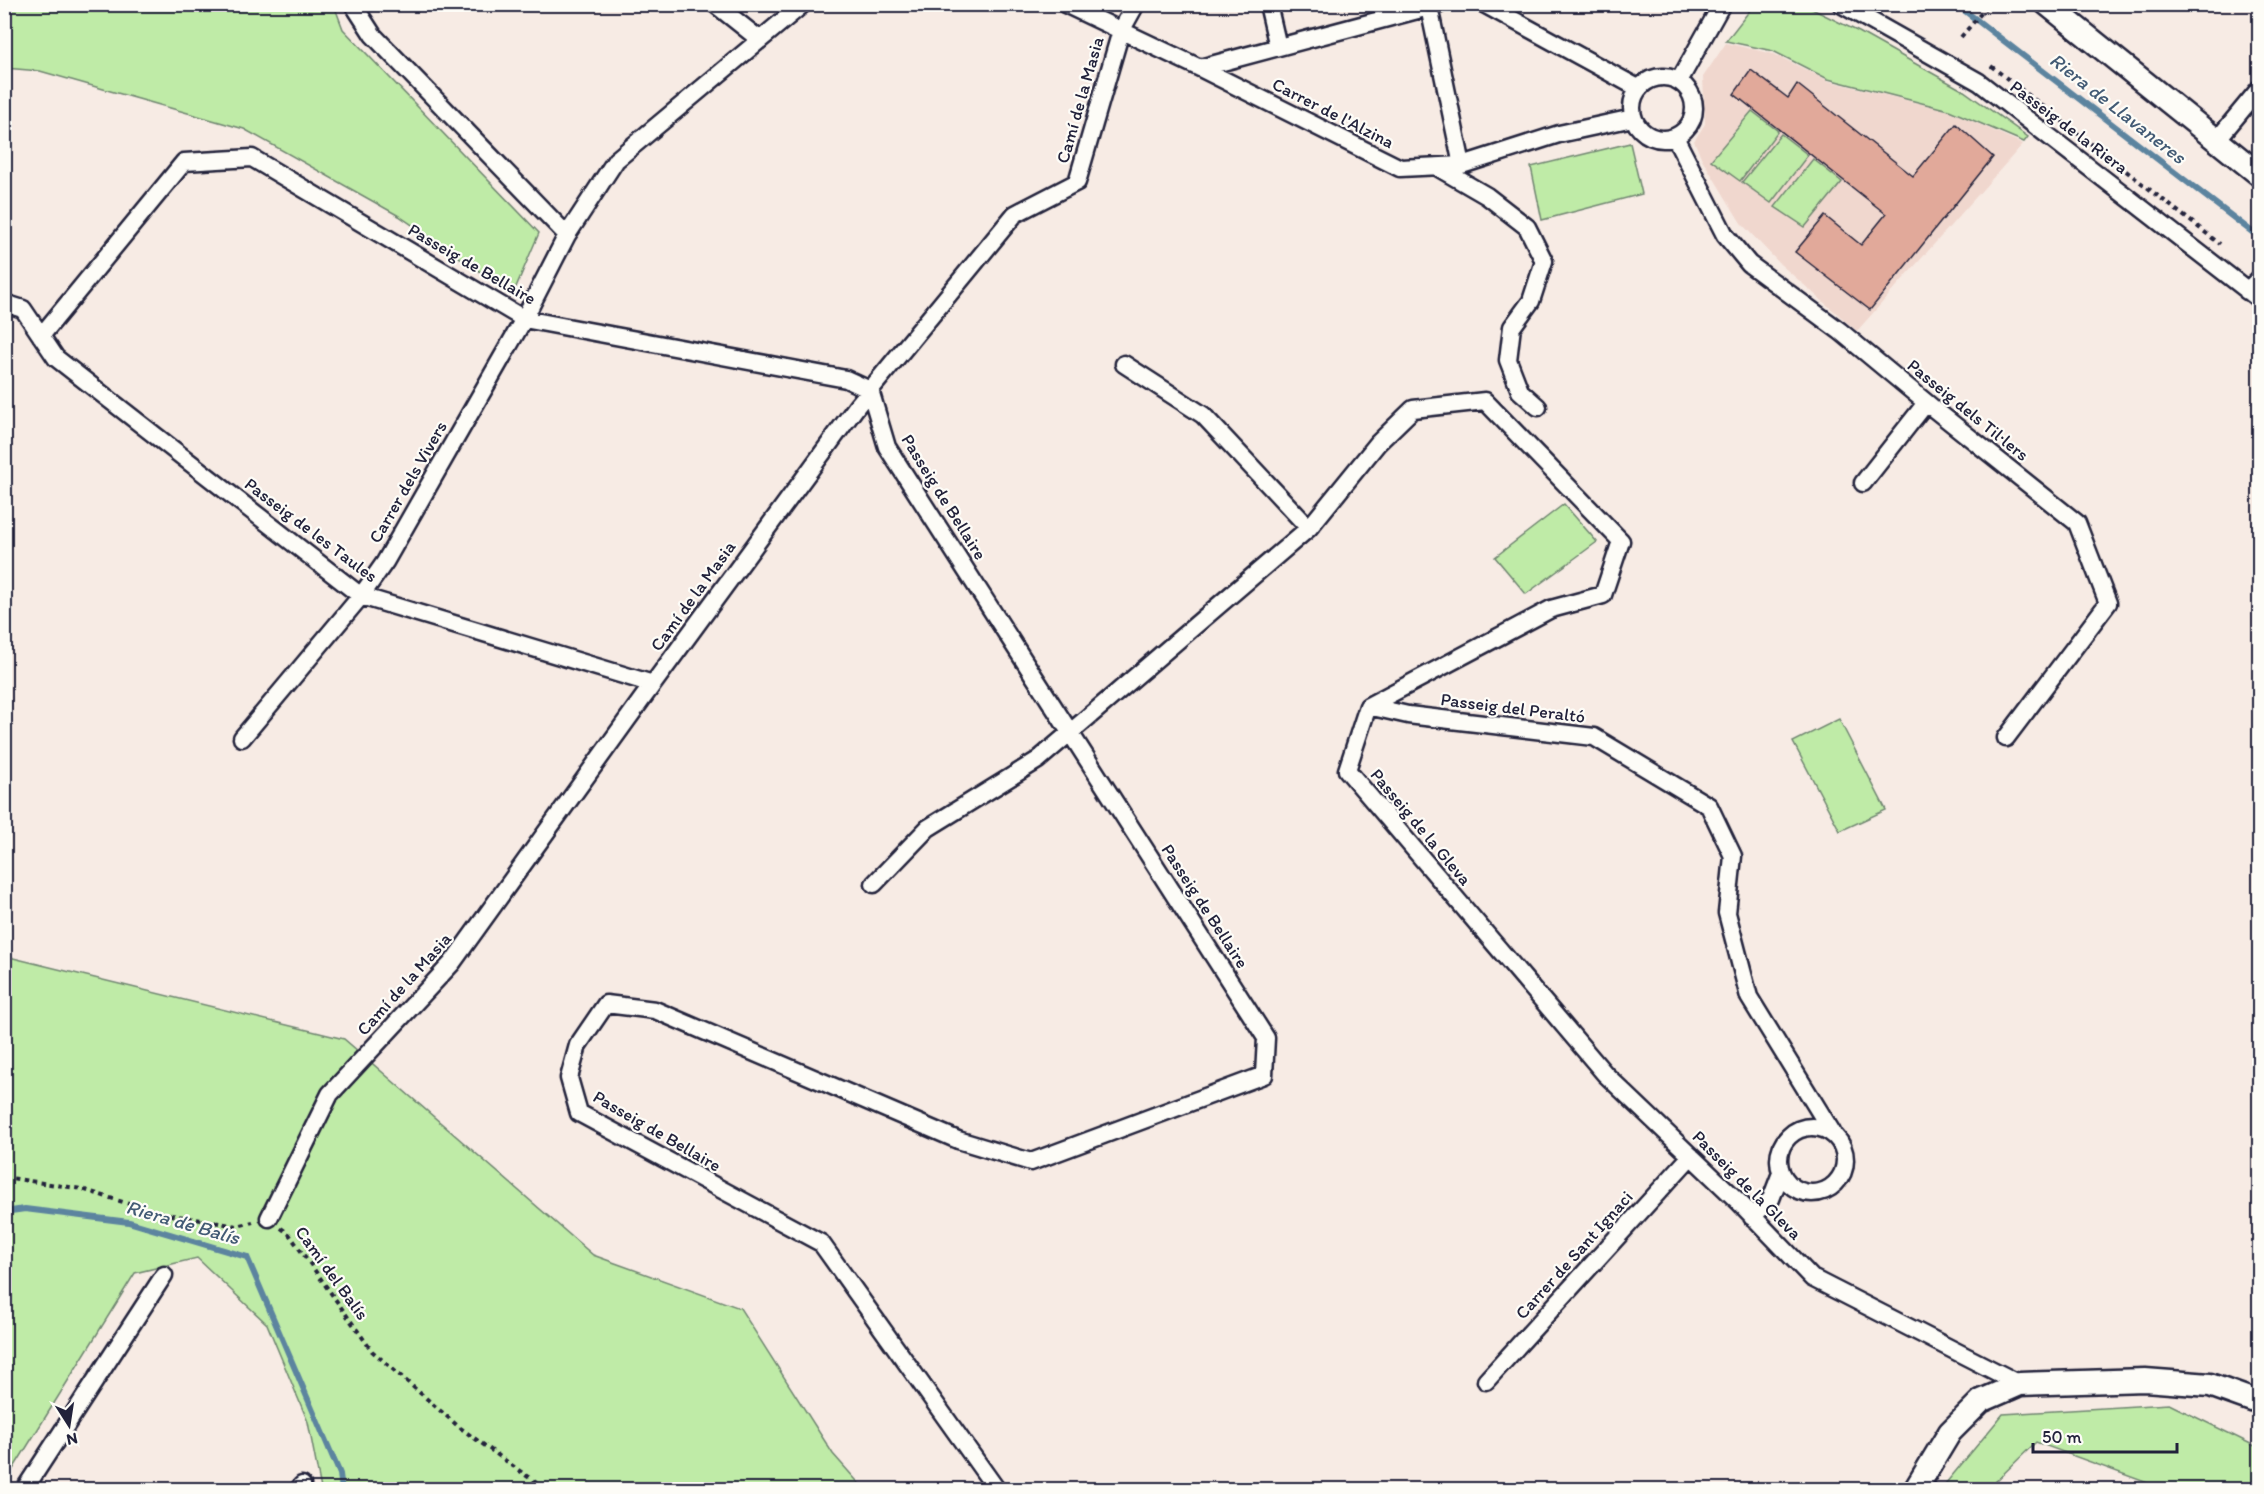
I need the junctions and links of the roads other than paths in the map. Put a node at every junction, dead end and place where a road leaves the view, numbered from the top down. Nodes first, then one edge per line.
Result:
1 (353, 4) edge
2 (715, 4) edge
3 (803, 4) edge
4 (1065, 4) edge
5 (1136, 4) edge
6 (1268, 4) edge
7 (1484, 4) edge
8 (1722, 4) edge
9 (1841, 4) edge
10 (2046, 4) edge
11 (1435, 6) edge
12 (1121, 31) junction
13 (759, 39) junction
14 (1278, 47) junction
15 (1200, 68) junction
16 (1679, 81) junction
17 (1638, 88) junction
18 (2259, 88) edge
19 (1633, 117) junction
20 (1675, 136) junction
21 (2216, 141) junction
22 (1462, 165) junction
23 (1437, 167) junction
24 (2259, 175) edge
25 (567, 235) junction
26 (2259, 278) edge
27 (2253, 296) edge
28 (4, 303) edge
29 (524, 319) junction
30 (41, 336) junction
31 (1124, 364) dead end
32 (870, 390) junction
33 (1926, 403) junction
34 (1538, 407) dead end
35 (1863, 483) dead end
36 (1309, 528) junction
37 (361, 596) junction
38 (653, 684) junction
39 (1368, 705) junction
40 (1070, 731) junction
41 (242, 738) dead end
42 (2007, 738) dead end
43 (874, 884) dead end
44 (1832, 1132) junction
45 (1691, 1156) junction
46 (1781, 1173) junction
47 (1752, 1217) junction
48 (269, 1218) road end
49 (164, 1275) dead end
50 (1486, 1380) dead end
51 (2020, 1384) junction
52 (2259, 1403) edge
53 (24, 1490) edge
54 (997, 1490) edge
55 (1914, 1490) edge

1 - 25 street
2 - 13 street
3 - 13 street, Carrer dels Vivers
4 - 12 street, Carrer de l'Alzina
5 - 12 street, Camí de la Masia
6 - 14 street
7 - 17 street
8 - 16 street
9 - 27 street, Passeig de la Riera
10 - 21 street
11 - 14 street
11 - 22 street
12 - 15 street, Carrer de l'Alzina
12 - 32 street, Camí de la Masia
13 - 25 street, Carrer dels Vivers
14 - 15 street
15 - 23 street, Carrer de l'Alzina
16 - 17 street
16 - 20 street
17 - 19 street
18 - 21 street
19 - 20 street
19 - 22 street, Carrer de l'Alzina
20 - 33 street, Passeig dels Til·lers
21 - 24 street
22 - 23 street, Carrer de l'Alzina
23 - 34 street
25 - 29 street, Carrer dels Vivers
26 - 27 street
28 - 30 street, Passeig de les Taules
29 - 30 street, Passeig de Bellaire
29 - 32 street, Passeig de Bellaire
29 - 37 street, Carrer dels Vivers
30 - 37 street, Passeig de les Taules
31 - 36 street
32 - 38 street, Camí de la Masia
32 - 40 street, Passeig de Bellaire
33 - 35 street
33 - 42 street, Passeig dels Til·lers
36 - 39 street
36 - 40 street
37 - 38 street, Passeig de les Taules
37 - 41 street, Carrer dels Vivers
38 - 48 street, Camí de la Masia
39 - 44 street, Passeig del Peraltó
39 - 45 street, Passeig de la Gleva
40 - 43 street
40 - 54 street, Passeig de Bellaire
44 - 46 street
44 - 46 street
45 - 47 street, Passeig de la Gleva
45 - 50 street, Carrer de Sant Ignaci
46 - 47 street
47 - 51 street, Passeig de la Gleva
49 - 53 street
51 - 52 street
51 - 55 street

